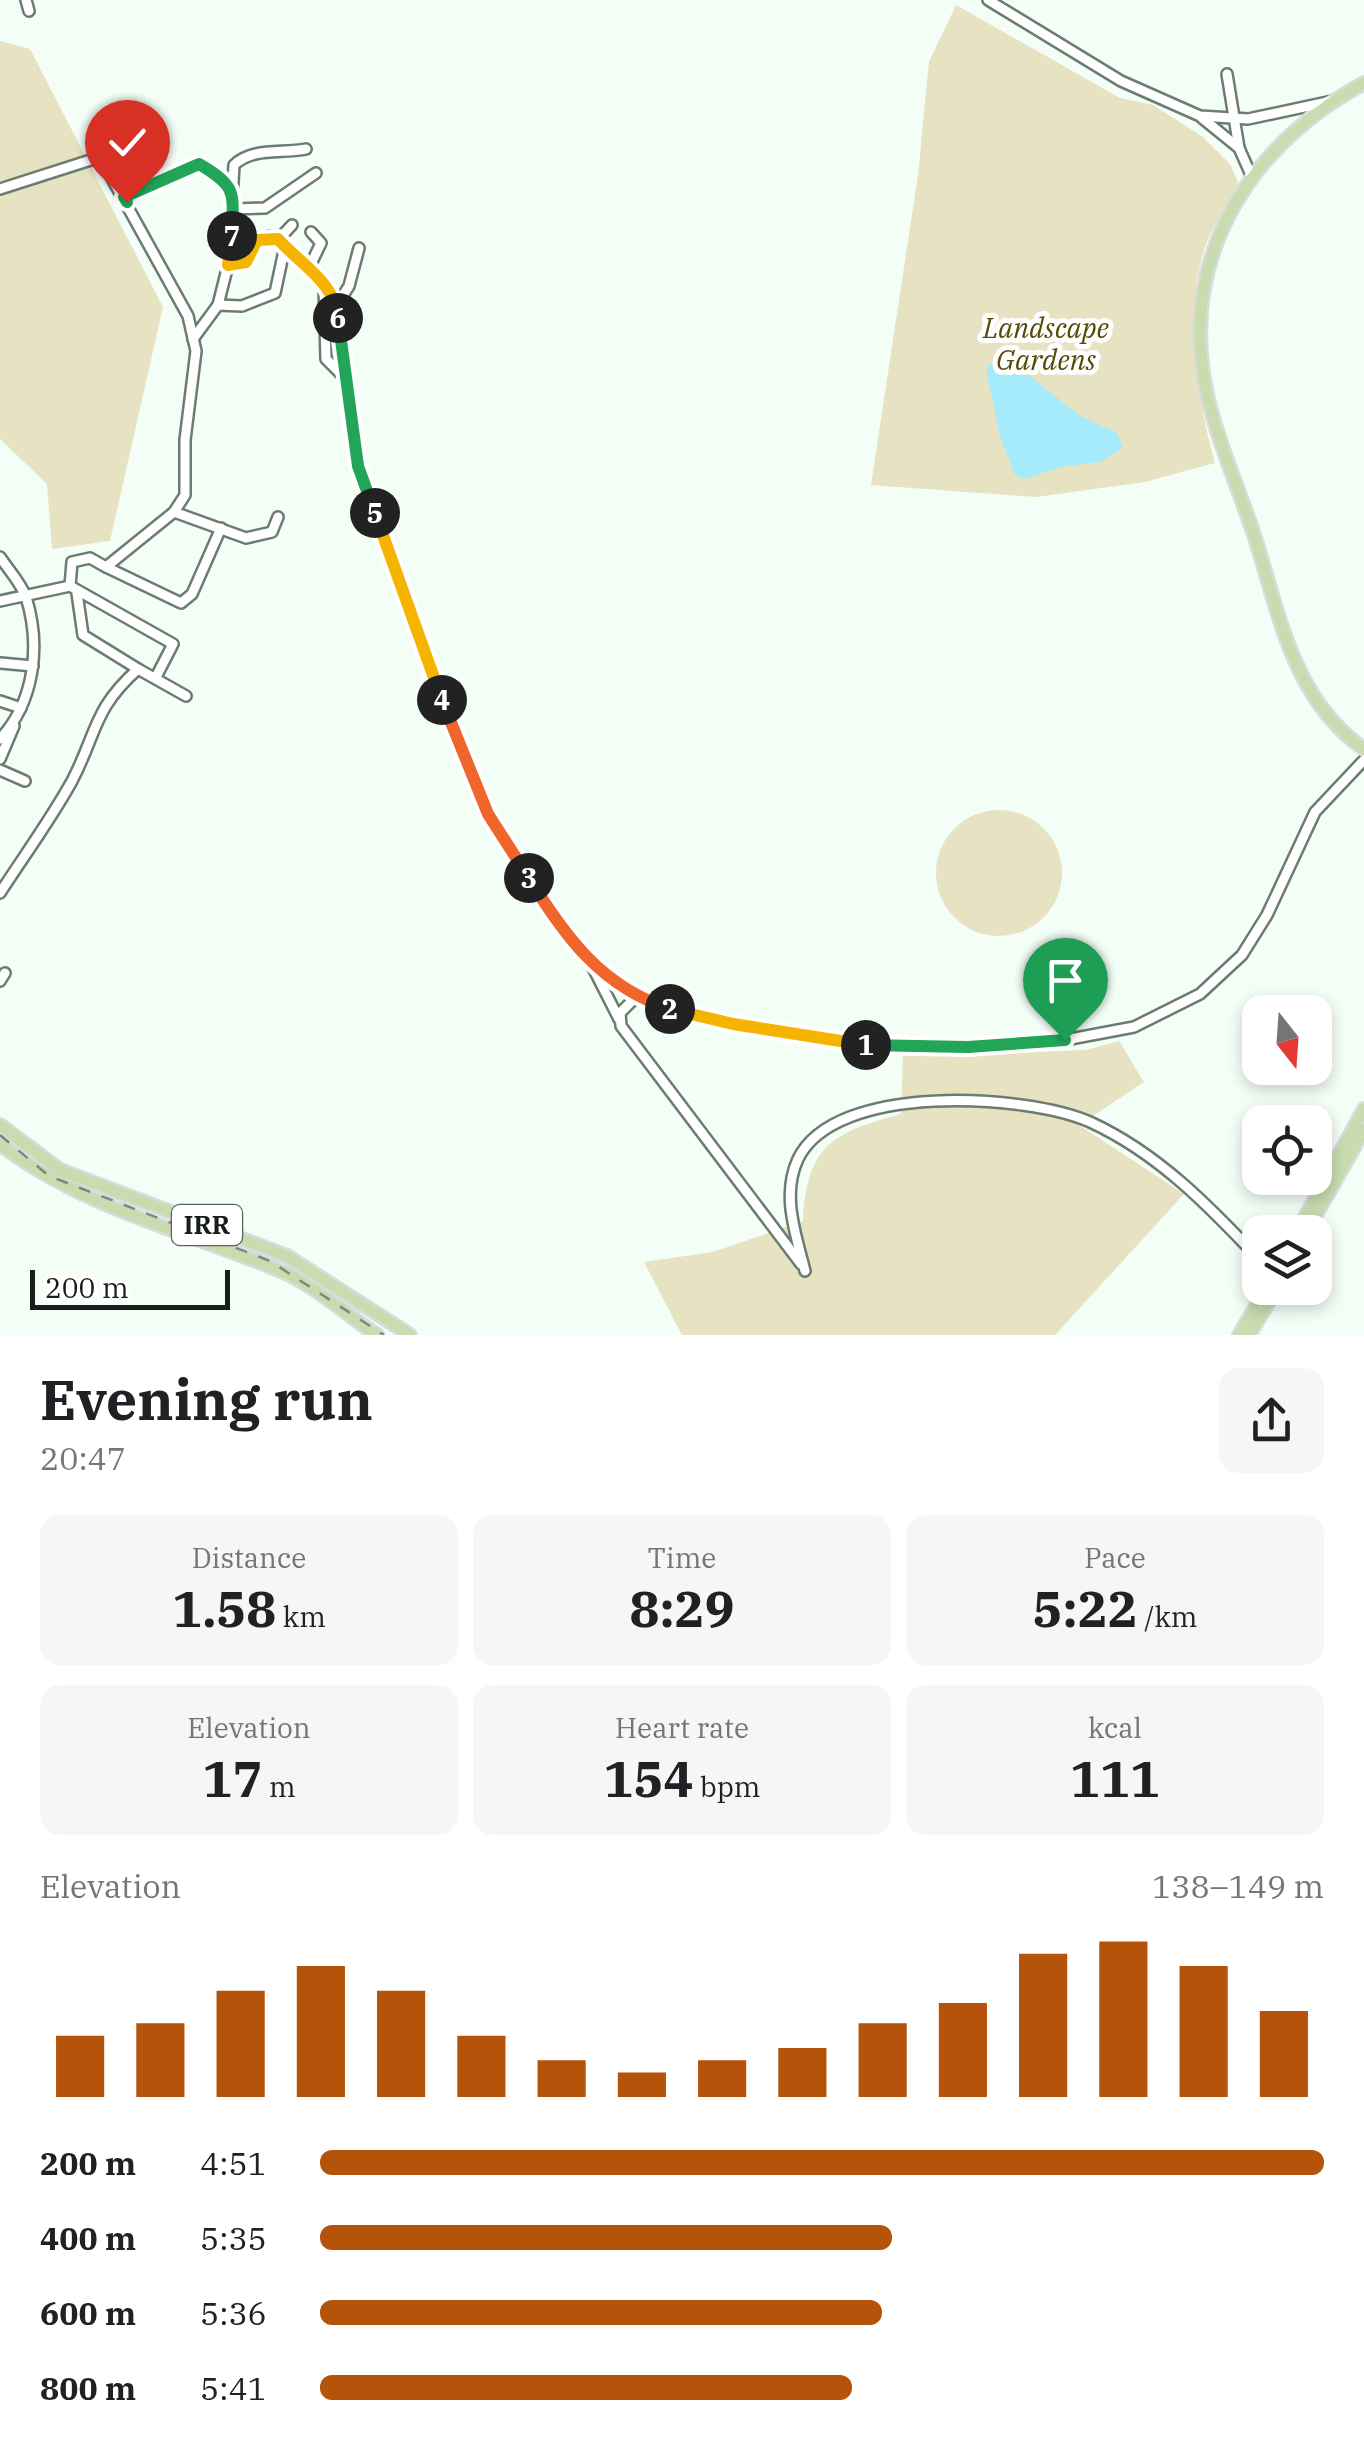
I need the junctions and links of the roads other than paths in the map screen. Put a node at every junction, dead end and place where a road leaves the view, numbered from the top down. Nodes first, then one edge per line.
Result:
1 (988, 0) edge
2 (1227, 74) dead end
3 (1364, 83) edge
4 (1332, 101) junction
5 (1200, 116) junction
6 (1234, 121) junction
7 (1239, 148) junction
8 (306, 149) dead end
9 (316, 173) dead end
10 (1250, 175) junction
11 (0, 189) edge
12 (234, 191) junction
13 (124, 197) junction
14 (233, 209) junction
15 (292, 225) dead end
16 (311, 232) dead end
17 (282, 243) junction
18 (359, 248) dead end
19 (228, 265) junction
20 (310, 266) junction
21 (324, 288) junction
22 (218, 305) junction
23 (337, 308) junction
24 (322, 312) junction
25 (323, 328) junction
26 (193, 338) junction
27 (342, 348) junction
28 (350, 382) junction
29 (174, 512) junction
30 (278, 517) dead end
31 (221, 528) junction
32 (0, 557) edge
33 (106, 567) junction
34 (73, 589) junction
35 (25, 594) junction
36 (0, 601) edge
37 (0, 663) edge
38 (33, 666) junction
39 (138, 669) junction
40 (156, 677) junction
41 (186, 696) dead end
42 (0, 701) edge
43 (21, 708) junction
44 (15, 723) junction
45 (0, 739) edge
46 (1364, 749) edge
47 (0, 758) edge
48 (1364, 760) edge
49 (0, 770) edge
50 (26, 781) dead end
51 (0, 893) edge
52 (591, 964) junction
53 (636, 997) junction
54 (619, 1020) junction
55 (1364, 1108) edge
56 (0, 1125) edge
57 (1357, 1140) edge
58 (0, 1144) edge
59 (1308, 1215) edge
60 (1315, 1215) edge
61 (1242, 1242) edge
62 (276, 1251) junction
63 (268, 1266) junction
64 (1257, 1305) edge
65 (1267, 1305) edge
66 (377, 1335) edge
67 (410, 1335) edge
68 (1240, 1335) edge
69 (1249, 1335) edge

1 - 5 street
2 - 6 street
3 - 4 main road
4 - 6 street
4 - 10 main road
5 - 6 street
5 - 7 street
6 - 7 street
7 - 10 street
8 - 12 street
9 - 14 street
10 - 46 main road
11 - 13 street
12 - 13 street
12 - 14 street
13 - 26 street
14 - 19 street
15 - 17 street
16 - 20 street
17 - 19 street
17 - 20 street
17 - 22 street
18 - 23 street
19 - 22 street
20 - 21 street
21 - 23 street
21 - 24 street
22 - 26 street
23 - 24 street
23 - 27 street
24 - 25 street
25 - 27 street
25 - 28 street
26 - 29 street
27 - 28 street
28 - 52 street
29 - 31 street
29 - 33 street
30 - 31 street
31 - 33 street
32 - 35 street
33 - 34 street
34 - 35 street
34 - 39 street
34 - 40 street
35 - 36 street
35 - 38 street
37 - 38 street
38 - 43 street
39 - 40 street
39 - 51 street
40 - 41 street
42 - 43 street
43 - 44 street
44 - 45 street
44 - 47 street
48 - 53 street
49 - 50 street
52 - 53 street
52 - 54 street
53 - 54 street
54 - 61 street
55 - 57 main road
56 - 62 main road, IRR
57 - 59 main road
57 - 60 main road
58 - 63 main road, IRR
62 - 63 main road
62 - 67 main road, IRR
63 - 66 main road, IRR
64 - 68 main road
65 - 69 main road

